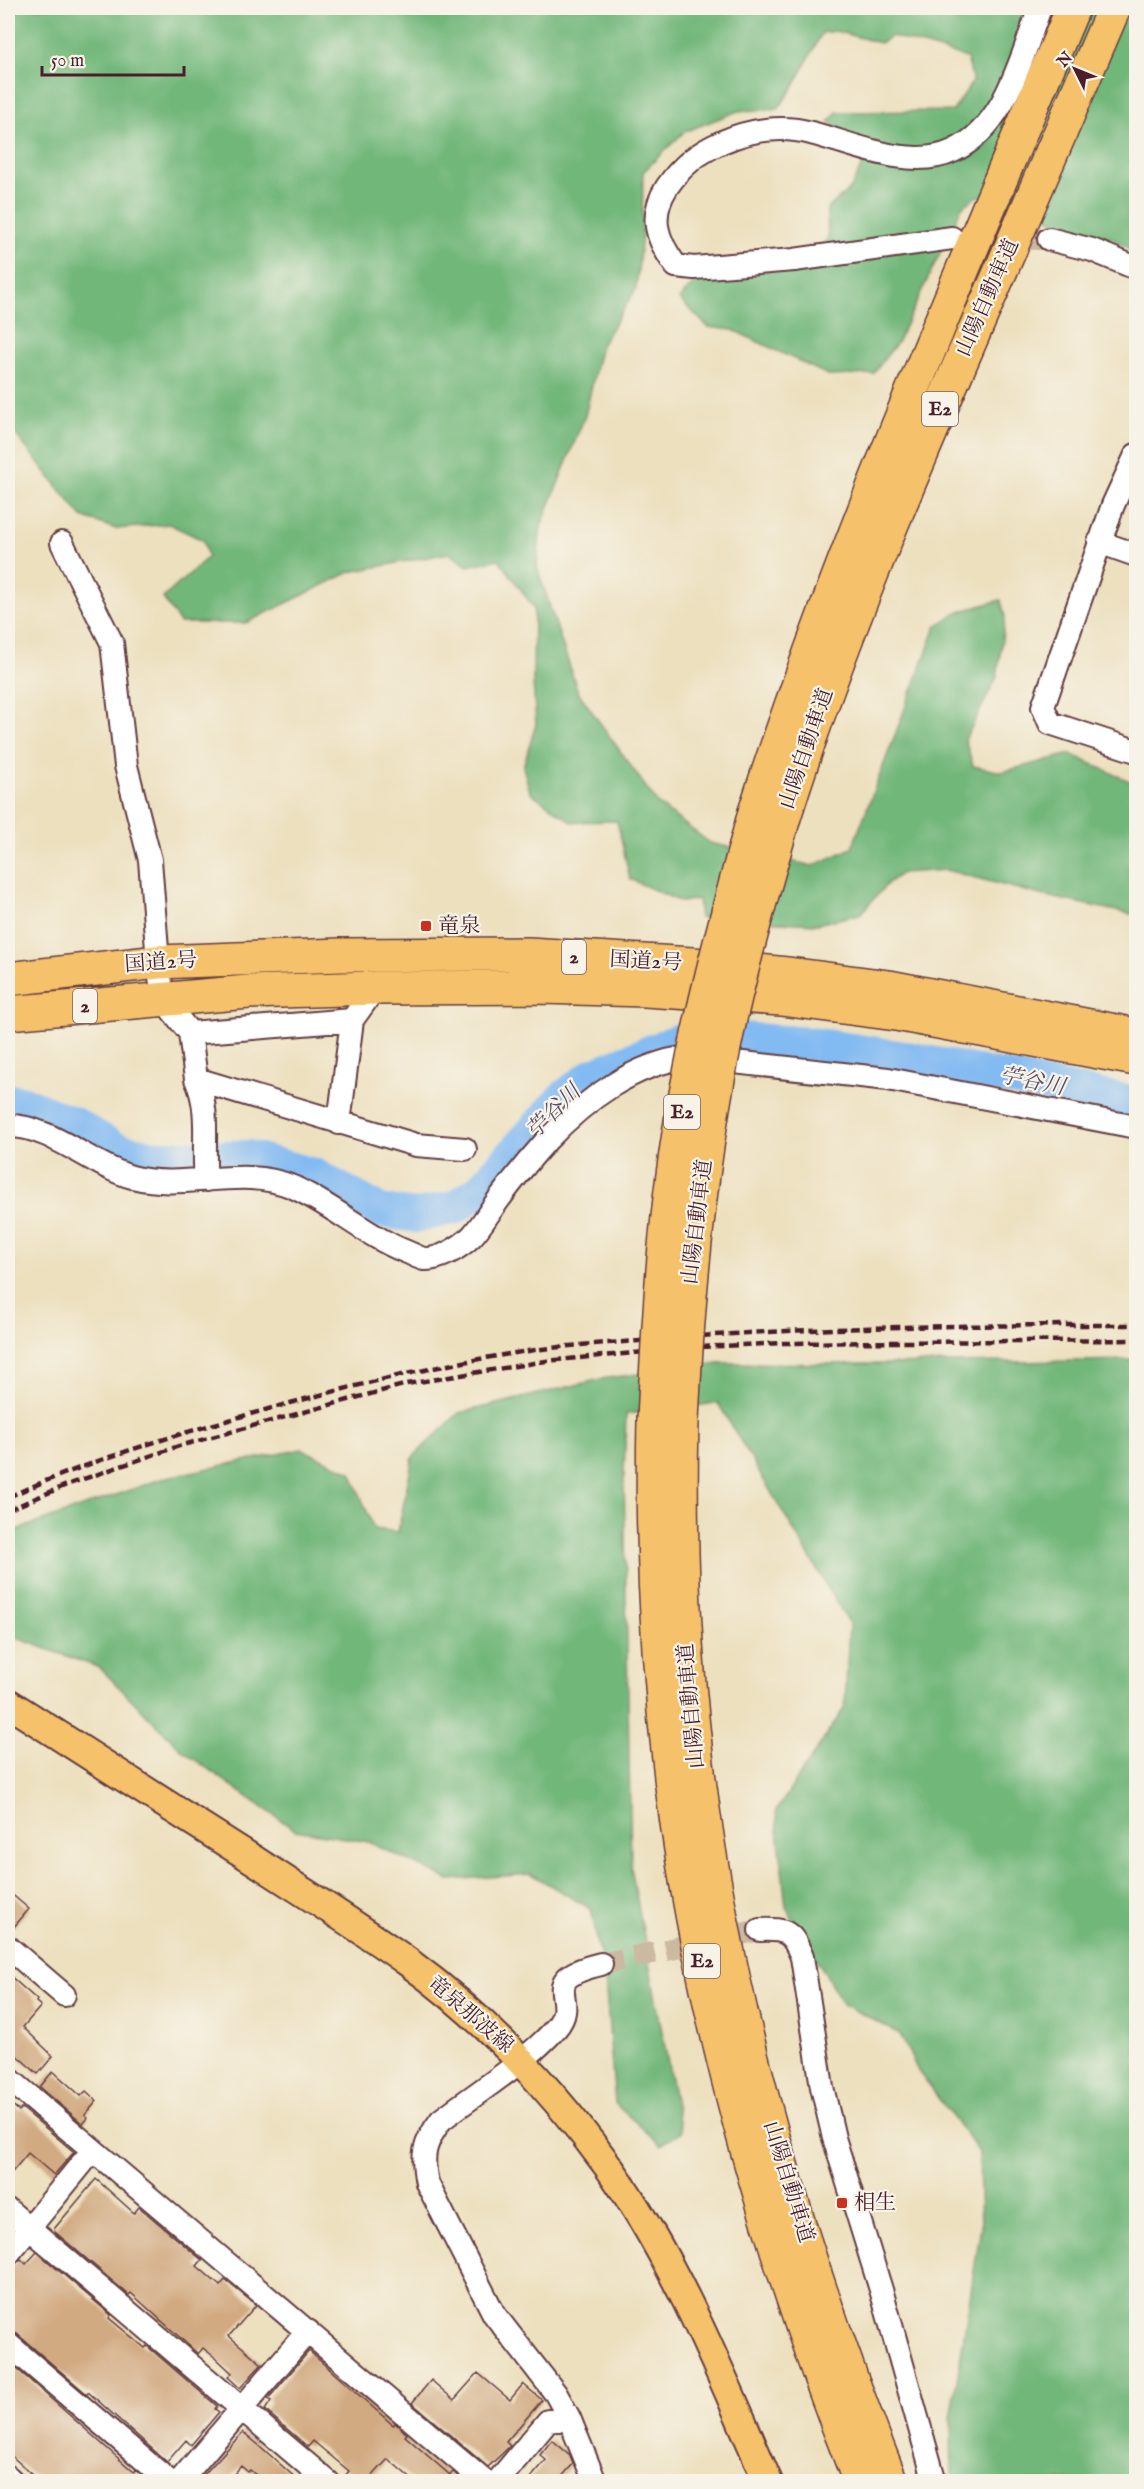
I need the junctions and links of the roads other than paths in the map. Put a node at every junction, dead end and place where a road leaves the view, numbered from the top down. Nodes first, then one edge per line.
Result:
1 (1040, 8) edge
2 (1073, 8) edge
3 (1114, 8) edge
4 (952, 238) tunnel mouth
5 (1049, 239) tunnel mouth
6 (1137, 268) edge
7 (1137, 455) edge
8 (1099, 542) junction
9 (62, 543) dead end
10 (1137, 555) edge
11 (1137, 751) edge
12 (770, 814) junction
13 (158, 962) junction
14 (8, 979) edge
15 (375, 988) junction
16 (163, 999) junction
17 (8, 1013) edge
18 (352, 1020) junction
19 (190, 1033) junction
20 (1137, 1035) edge
21 (1137, 1059) edge
22 (196, 1079) junction
23 (339, 1123) junction
24 (8, 1126) edge
25 (1137, 1127) edge
26 (465, 1149) dead end
27 (206, 1177) junction
28 (668, 1421) junction
29 (8, 1703) edge
30 (760, 1930) tunnel mouth
31 (8, 1947) edge
32 (601, 1964) tunnel mouth
33 (64, 1995) dead end
34 (520, 2059) junction
35 (8, 2078) edge
36 (93, 2150) junction
37 (8, 2210) edge
38 (29, 2228) junction
39 (8, 2254) edge
40 (309, 2331) junction
41 (8, 2344) edge
42 (241, 2408) junction
43 (569, 2418) junction
44 (8, 2476) edge
45 (13, 2481) edge
46 (170, 2481) edge
47 (179, 2481) edge
48 (328, 2481) edge
49 (485, 2481) edge
50 (497, 2481) edge
51 (595, 2481) edge
52 (768, 2481) edge
53 (860, 2481) edge
54 (891, 2481) edge
55 (935, 2481) edge

1 - 4 street
2 - 12 highway, 山陽自動車道 / E2
3 - 12 highway, 山陽自動車道 / E2
5 - 6 street
7 - 8 street
8 - 10 street
8 - 11 street
9 - 13 street
12 - 28 highway, 山陽自動車道 / E2, bridge
13 - 14 highway, 国道2号 / 2
13 - 16 street
13 - 20 highway, 国道2号 / 2
15 - 16 highway, 国道2号 / 2
15 - 18 street
15 - 21 highway, 国道2号 / 2
16 - 17 highway, 国道2号 / 2
16 - 19 street
18 - 19 street
18 - 23 street
19 - 22 street
22 - 23 street
22 - 27 street
23 - 26 street
24 - 27 street
25 - 27 street
28 - 53 highway, 山陽自動車道 / E2
28 - 54 highway, 山陽自動車道 / E2
29 - 34 main road, 竜泉那波線
30 - 55 street
31 - 33 street
32 - 34 street
34 - 43 street
34 - 52 main road, 竜泉那波線
35 - 36 street
36 - 38 street
36 - 40 street
37 - 38 street
38 - 39 street
38 - 42 street
40 - 42 street
40 - 49 street
41 - 46 street
42 - 47 street
42 - 48 street
43 - 50 street
43 - 51 street
44 - 45 street

